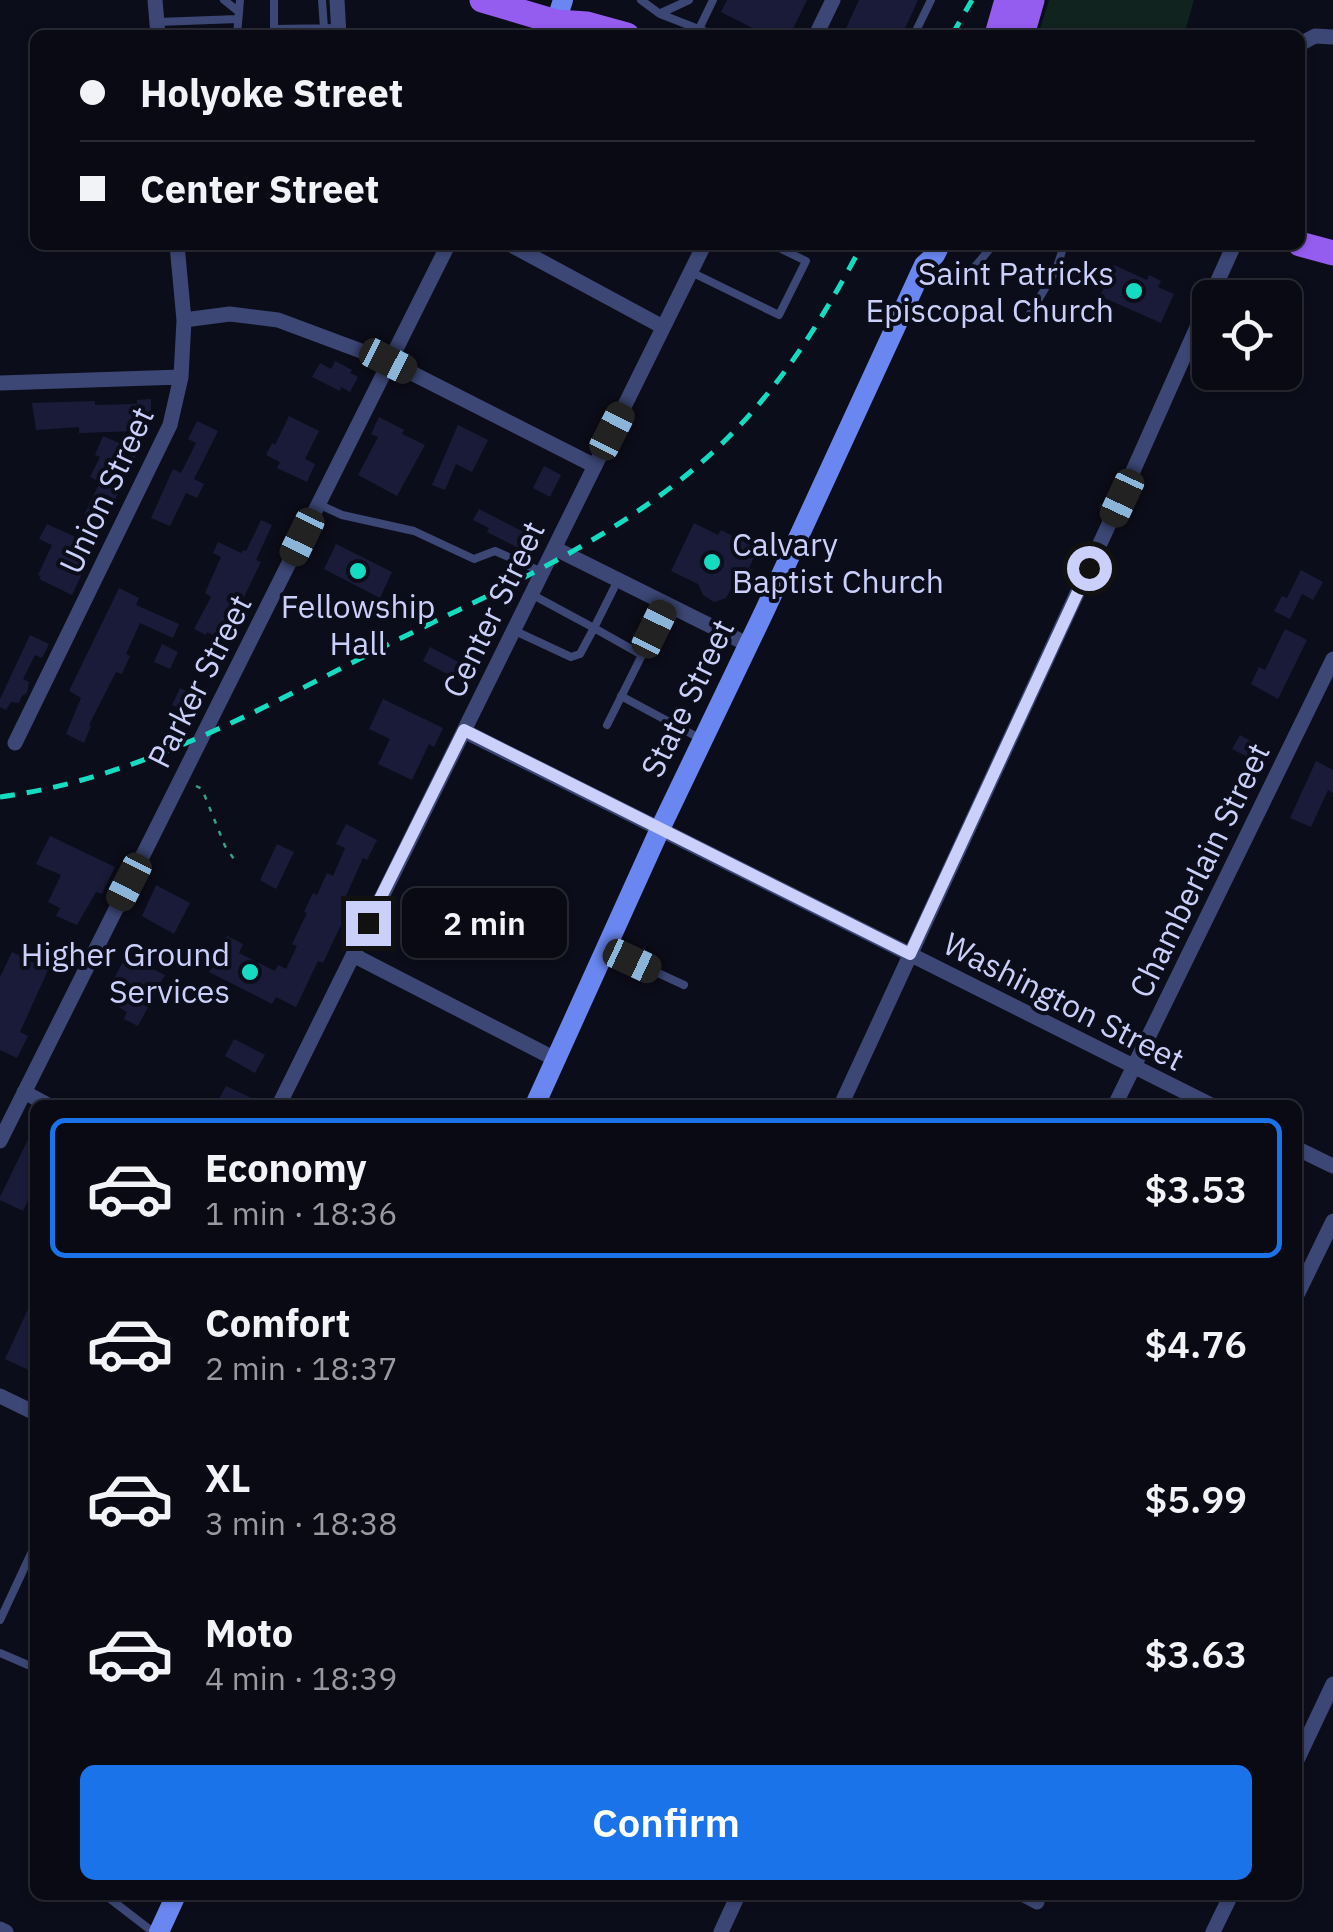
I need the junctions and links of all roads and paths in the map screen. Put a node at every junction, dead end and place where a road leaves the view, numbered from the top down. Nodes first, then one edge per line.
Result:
1 (154, 0) edge
2 (274, 0) edge
3 (322, 0) edge
4 (337, 0) edge
5 (482, 0) edge
6 (641, 0) edge
7 (688, 0) edge
8 (712, 0) edge
9 (833, 0) edge
10 (931, 0) edge
11 (1006, 0) edge
12 (1032, 0) edge
13 (234, 6) edge
14 (660, 14) junction
15 (561, 23) edge
16 (698, 28) junction
17 (157, 29) edge
18 (304, 30) edge
19 (334, 30) edge
20 (334, 30) edge
21 (608, 30) edge
22 (703, 30) edge
23 (818, 30) edge
24 (916, 30) edge
25 (998, 30) edge
26 (1023, 30) edge
27 (1333, 37) edge
28 (1305, 41) edge
29 (1305, 246) edge
30 (177, 250) edge
31 (445, 250) edge
32 (521, 250) edge
33 (701, 250) edge
34 (783, 250) edge
35 (989, 250) edge
36 (1062, 250) edge
37 (1232, 250) edge
38 (1333, 254) edge
39 (922, 255) edge
40 (690, 272) junction
41 (1218, 280) edge
42 (1028, 317) dead end
43 (184, 320) junction
44 (663, 328) junction
45 (1192, 339) edge
46 (388, 361) junction
47 (182, 377) junction
48 (0, 383) edge
49 (595, 466) junction
50 (318, 504) junction
51 (554, 548) junction
52 (542, 572) junction
53 (618, 580) junction
54 (531, 594) junction
55 (666, 604) junction
56 (594, 628) junction
57 (513, 630) junction
58 (749, 645) junction
59 (642, 655) junction
60 (1333, 659) edge
61 (621, 696) junction
62 (607, 725) dead end
63 (464, 730) junction
64 (703, 740) junction
65 (16, 743) dead end
66 (182, 777) junction
67 (660, 829) junction
68 (236, 862) dead end
69 (606, 949) junction
70 (910, 954) junction
71 (353, 956) junction
72 (684, 984) dead end
73 (556, 1060) junction
74 (1134, 1066) junction
75 (24, 1092) junction
76 (39, 1100) edge
77 (281, 1100) edge
78 (538, 1100) edge
79 (843, 1100) edge
80 (1118, 1100) edge
81 (1201, 1100) edge
82 (0, 1141) edge
83 (1302, 1151) edge
84 (1333, 1166) edge
85 (1333, 1221) edge
86 (1302, 1285) edge
87 (0, 1396) edge
88 (30, 1411) edge
89 (30, 1556) edge
90 (0, 1620) edge
91 (0, 1653) edge
92 (30, 1666) edge
93 (1331, 1695) edge
94 (1302, 1750) edge
95 (111, 1900) edge
96 (123, 1900) edge
97 (173, 1900) edge
98 (736, 1900) edge
99 (1229, 1900) edge
100 (120, 1906) junction
101 (156, 1932) edge
102 (720, 1932) edge
103 (1213, 1932) edge

1 - 17 street
2 - 18 lane
3 - 19 lane
4 - 20 street
5 - 15 main road
6 - 14 lane
7 - 14 lane
8 - 16 lane
9 - 23 street
10 - 24 lane
11 - 25 main road
12 - 26 main road
13 - 17 lane
14 - 16 lane
15 - 21 main road
16 - 22 lane
27 - 28 street
29 - 38 main road
30 - 43 street, Union Street
31 - 46 street, Parker Street
32 - 44 street
33 - 40 street, Center Street
34 - 40 lane
35 - 39 lane
36 - 42 lane
37 - 41 street
39 - 58 main road, State Street
40 - 44 street, Center Street
43 - 46 street
43 - 47 street, Union Street
44 - 49 street, Center Street
45 - 70 street
46 - 49 street
46 - 50 street, Parker Street
47 - 48 street
47 - 65 street, Union Street
49 - 51 street, Center Street
50 - 52 lane
50 - 66 street, Parker Street
51 - 52 street, Center Street
51 - 53 street
52 - 54 street, Center Street
53 - 55 street
53 - 56 lane
54 - 56 lane
54 - 57 street, Center Street
55 - 58 street
55 - 59 lane
56 - 57 lane
56 - 59 lane
57 - 63 street, Center Street
58 - 64 main road, State Street
59 - 61 lane
60 - 74 street, Chamberlain Street
61 - 62 lane
61 - 64 lane
63 - 67 street, Washington Street
63 - 71 street, Center Street
64 - 67 main road, State Street
66 - 68 path
66 - 75 street, Parker Street
67 - 69 main road, State Street
67 - 70 street, Washington Street
69 - 72 lane
69 - 73 main road, State Street
70 - 74 street, Washington Street
70 - 79 street
71 - 73 street
71 - 77 street, Center Street
73 - 78 main road, State Street
74 - 80 street, Chamberlain Street
74 - 81 street, Washington Street
75 - 76 street
75 - 82 street, Parker Street
83 - 84 street
85 - 86 street
87 - 88 street
89 - 90 lane
91 - 92 lane
93 - 94 street
95 - 100 lane
96 - 100 lane
97 - 101 main road
98 - 102 street
99 - 103 street
100 - 101 lane

